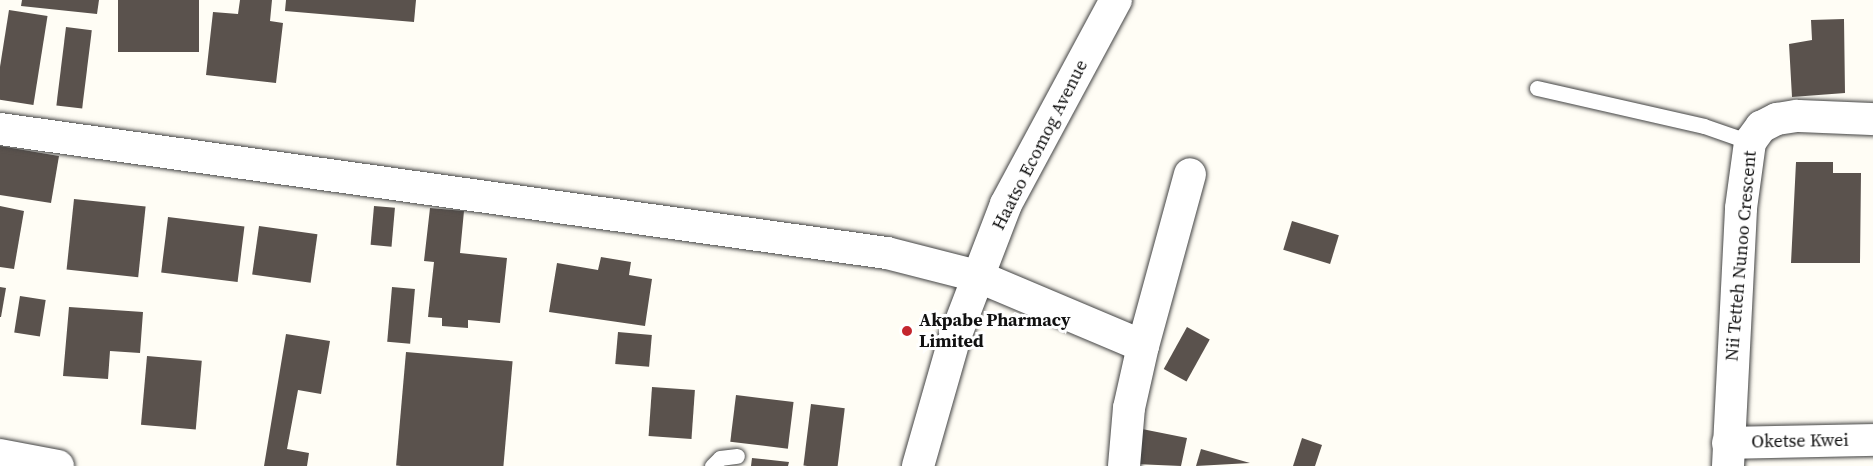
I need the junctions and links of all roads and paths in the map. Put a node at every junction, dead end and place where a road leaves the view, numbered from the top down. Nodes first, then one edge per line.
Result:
1 (1116, 0) edge
2 (1537, 88) dead end
3 (1873, 119) edge
4 (0, 129) edge
5 (1749, 142) junction
6 (1190, 174) dead end
7 (977, 276) junction
8 (1143, 346) junction
9 (1873, 440) edge
10 (1728, 454) edge
11 (0, 455) edge
12 (737, 456) dead end
13 (58, 466) edge
14 (712, 466) edge
15 (918, 466) edge
16 (1124, 466) edge

1 - 7 street, Haatso Ecomog Avenue
2 - 5 lane
3 - 5 street, Nii Tetteh Nunoo Crescent
4 - 7 street
5 - 10 street, Nii Tetteh Nunoo Crescent
6 - 8 street
7 - 8 street
7 - 15 street, Haatso Ecomog Avenue
8 - 16 street
9 - 10 street, Oketse Kwei
11 - 13 street
12 - 14 lane

